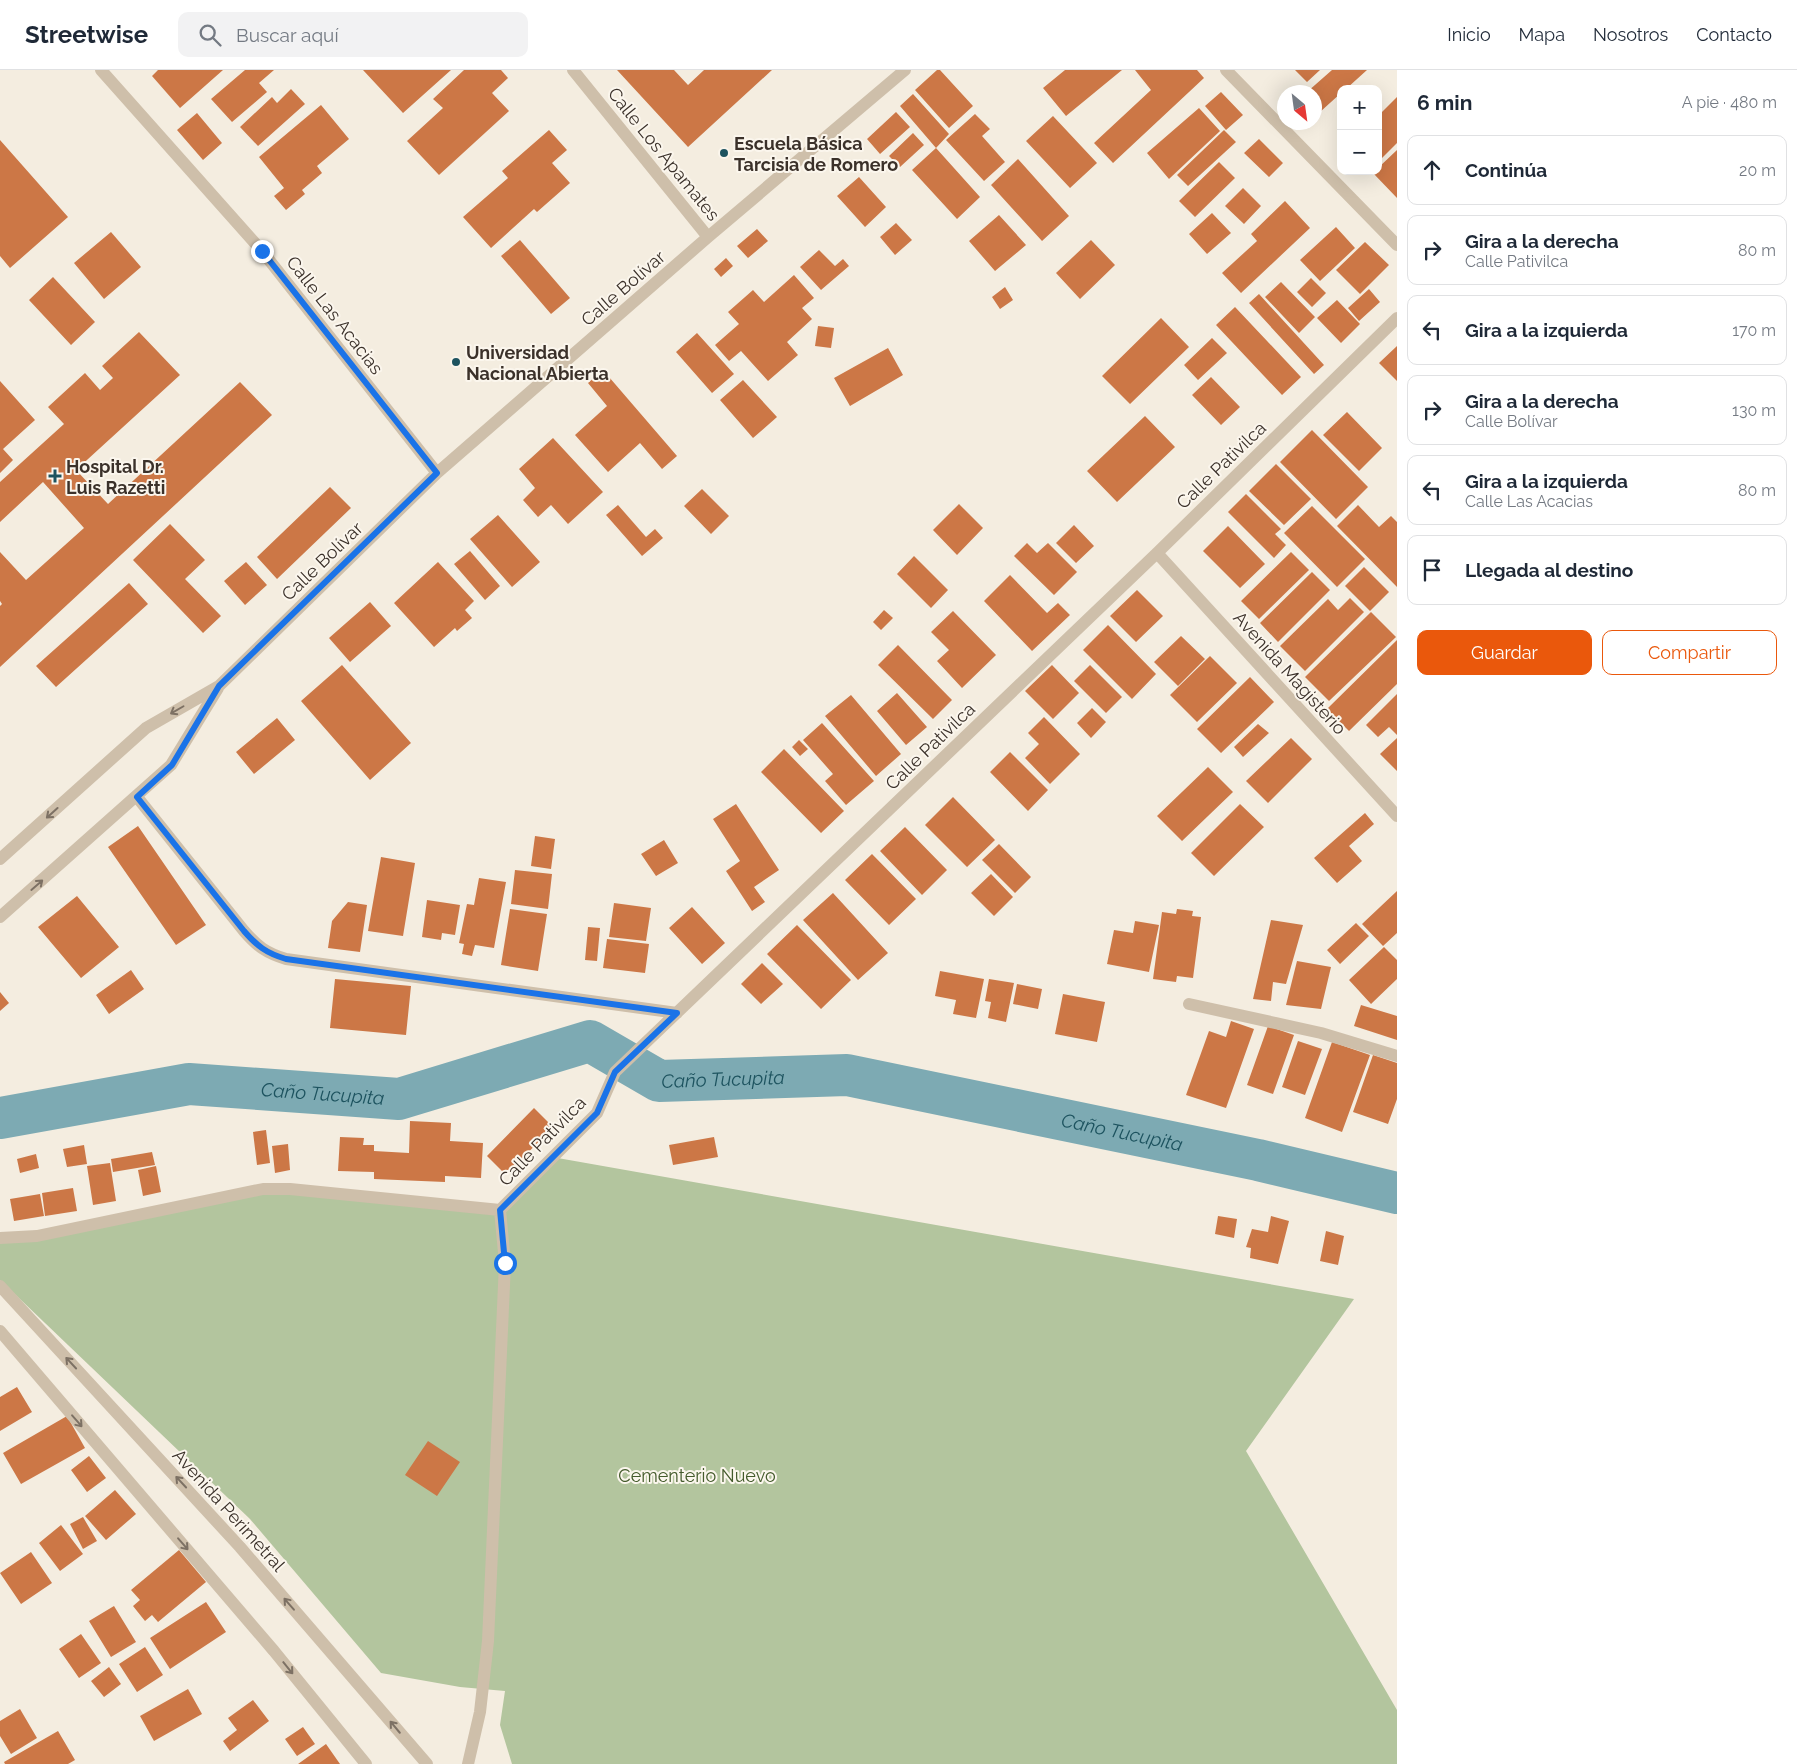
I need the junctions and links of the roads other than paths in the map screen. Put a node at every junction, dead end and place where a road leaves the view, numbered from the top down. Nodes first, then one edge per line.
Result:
1 (101, 70) edge
2 (573, 70) edge
3 (905, 70) edge
4 (1226, 70) edge
5 (708, 237) junction
6 (1397, 245) edge
7 (1397, 318) edge
8 (437, 473) junction
9 (1157, 553) junction
10 (219, 686) junction
11 (137, 797) junction
12 (1397, 816) edge
13 (3, 852) edge
14 (0, 916) edge
15 (1189, 1004) dead end
16 (677, 1013) junction
17 (1397, 1056) edge
18 (500, 1210) junction
19 (0, 1238) edge
20 (0, 1286) edge
21 (0, 1331) edge
22 (366, 1764) edge
23 (427, 1764) edge
24 (468, 1764) edge

1 - 8 street, Calle Las Acacias
2 - 5 street, Calle Los Apamates
3 - 5 street, Calle Bolívar
4 - 6 street
5 - 8 street, Calle Bolívar
7 - 9 street, Calle Pativilca
8 - 10 street, Calle Bolívar
9 - 12 street, Avenida Magisterio
9 - 16 street, Calle Pativilca
10 - 11 street, Calle Bolívar
10 -> 13 street, Calle Bolívar
14 -> 11 street, Calle Bolívar
11 - 16 street
15 - 17 street
16 - 18 street, Calle Pativilca
18 - 19 street
18 - 24 street
23 -> 20 street, Avenida Perimetral
21 -> 22 street

